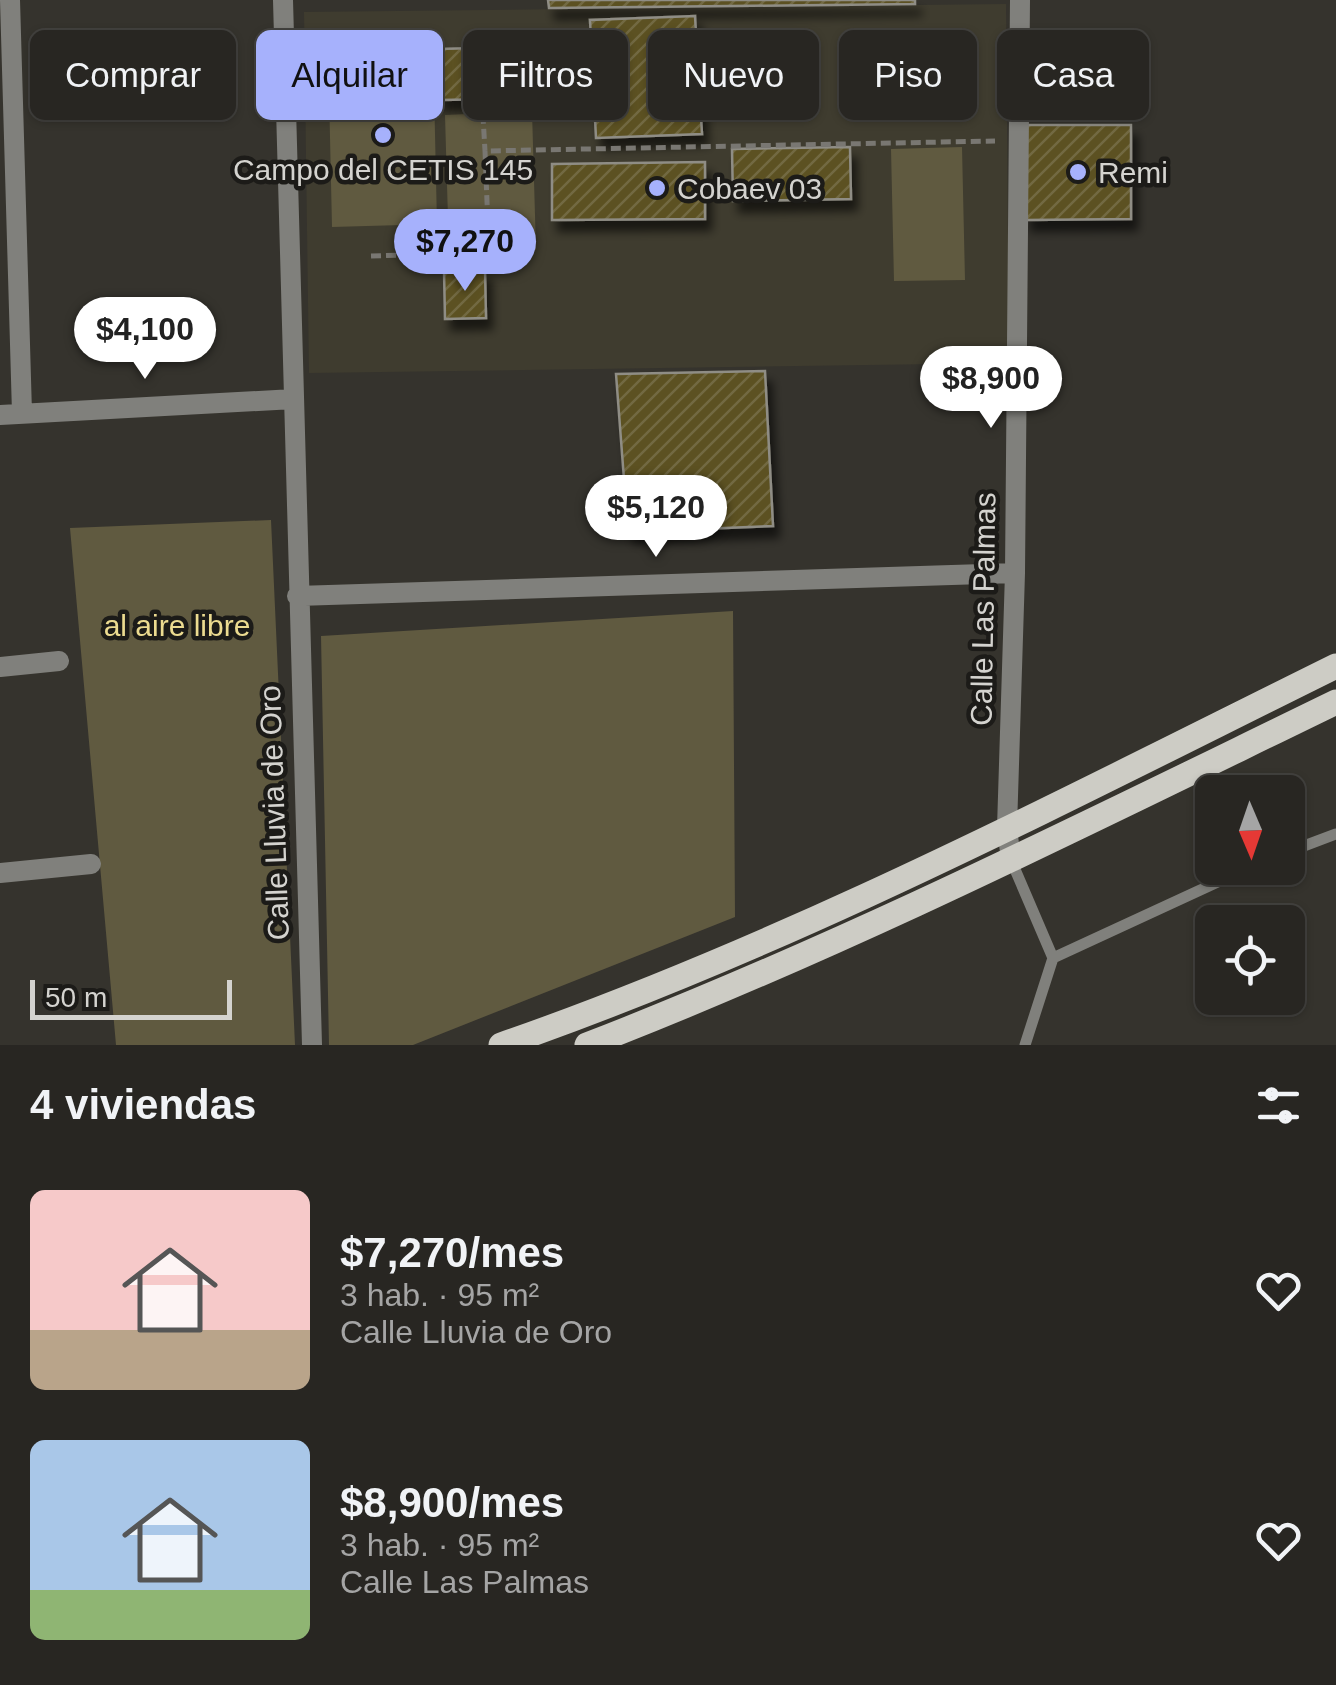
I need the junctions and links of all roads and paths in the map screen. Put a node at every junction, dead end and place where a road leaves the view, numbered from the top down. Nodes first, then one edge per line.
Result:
1 (10, 0) edge
2 (284, 0) edge
3 (1020, 0) edge
4 (483, 120) edge
5 (1018, 140) junction
6 (485, 151) junction
7 (371, 256) dead end
8 (8, 267) edge
9 (294, 400) junction
10 (11, 414) edge
11 (1016, 574) junction
12 (297, 596) junction
13 (58, 660) dead end
14 (1336, 666) edge
15 (0, 667) edge
16 (1336, 702) edge
17 (1008, 828) junction
18 (1336, 834) edge
19 (1305, 846) edge
20 (1010, 860) junction
21 (90, 864) dead end
22 (0, 873) edge
23 (1211, 885) edge
24 (1052, 958) junction
25 (312, 1045) edge
26 (501, 1045) edge
27 (587, 1045) edge
28 (1024, 1045) edge

1 - 8 street
2 - 9 street, Calle Lluvia de Oro
3 - 5 street, Calle Las Palmas
4 - 6 path
5 - 6 path
5 - 11 street, Calle Las Palmas
6 - 7 path
8 - 10 street
9 - 10 street
9 - 12 street, Calle Lluvia de Oro
11 - 12 street
11 - 17 street, Calle Las Palmas
12 - 25 street, Calle Lluvia de Oro
13 - 15 street
14 - 17 main road
16 - 20 main road
17 - 20 street, Calle Las Palmas
17 - 26 main road
18 - 19 lane
20 - 24 lane
20 - 27 main road
21 - 22 street
23 - 24 lane
24 - 28 lane

